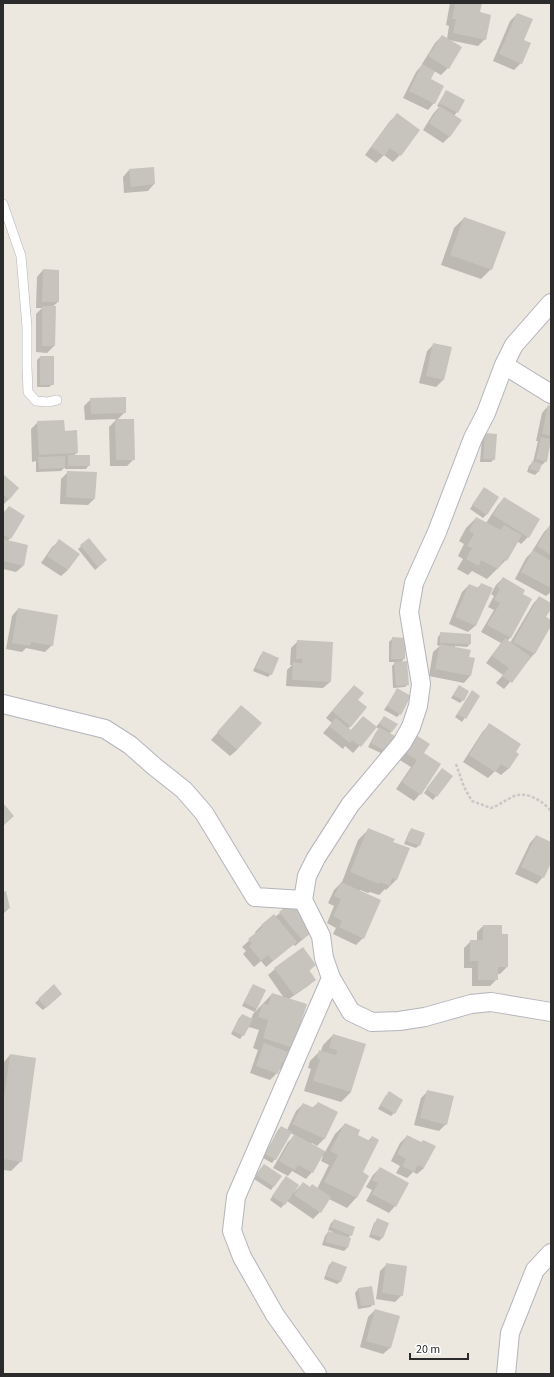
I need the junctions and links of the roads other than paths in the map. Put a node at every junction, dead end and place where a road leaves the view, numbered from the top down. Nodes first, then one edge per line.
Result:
1 (3, 204) edge
2 (551, 303) edge
3 (504, 365) junction
4 (551, 394) edge
5 (58, 400) dead end
6 (3, 704) edge
7 (303, 900) junction
8 (331, 978) junction
9 (551, 1012) edge
10 (551, 1253) edge
11 (317, 1374) edge
12 (506, 1374) edge

1 - 5 lane
2 - 3 street
3 - 4 street
3 - 7 street
6 - 7 street
7 - 8 street
8 - 9 street
8 - 11 street
10 - 12 street

